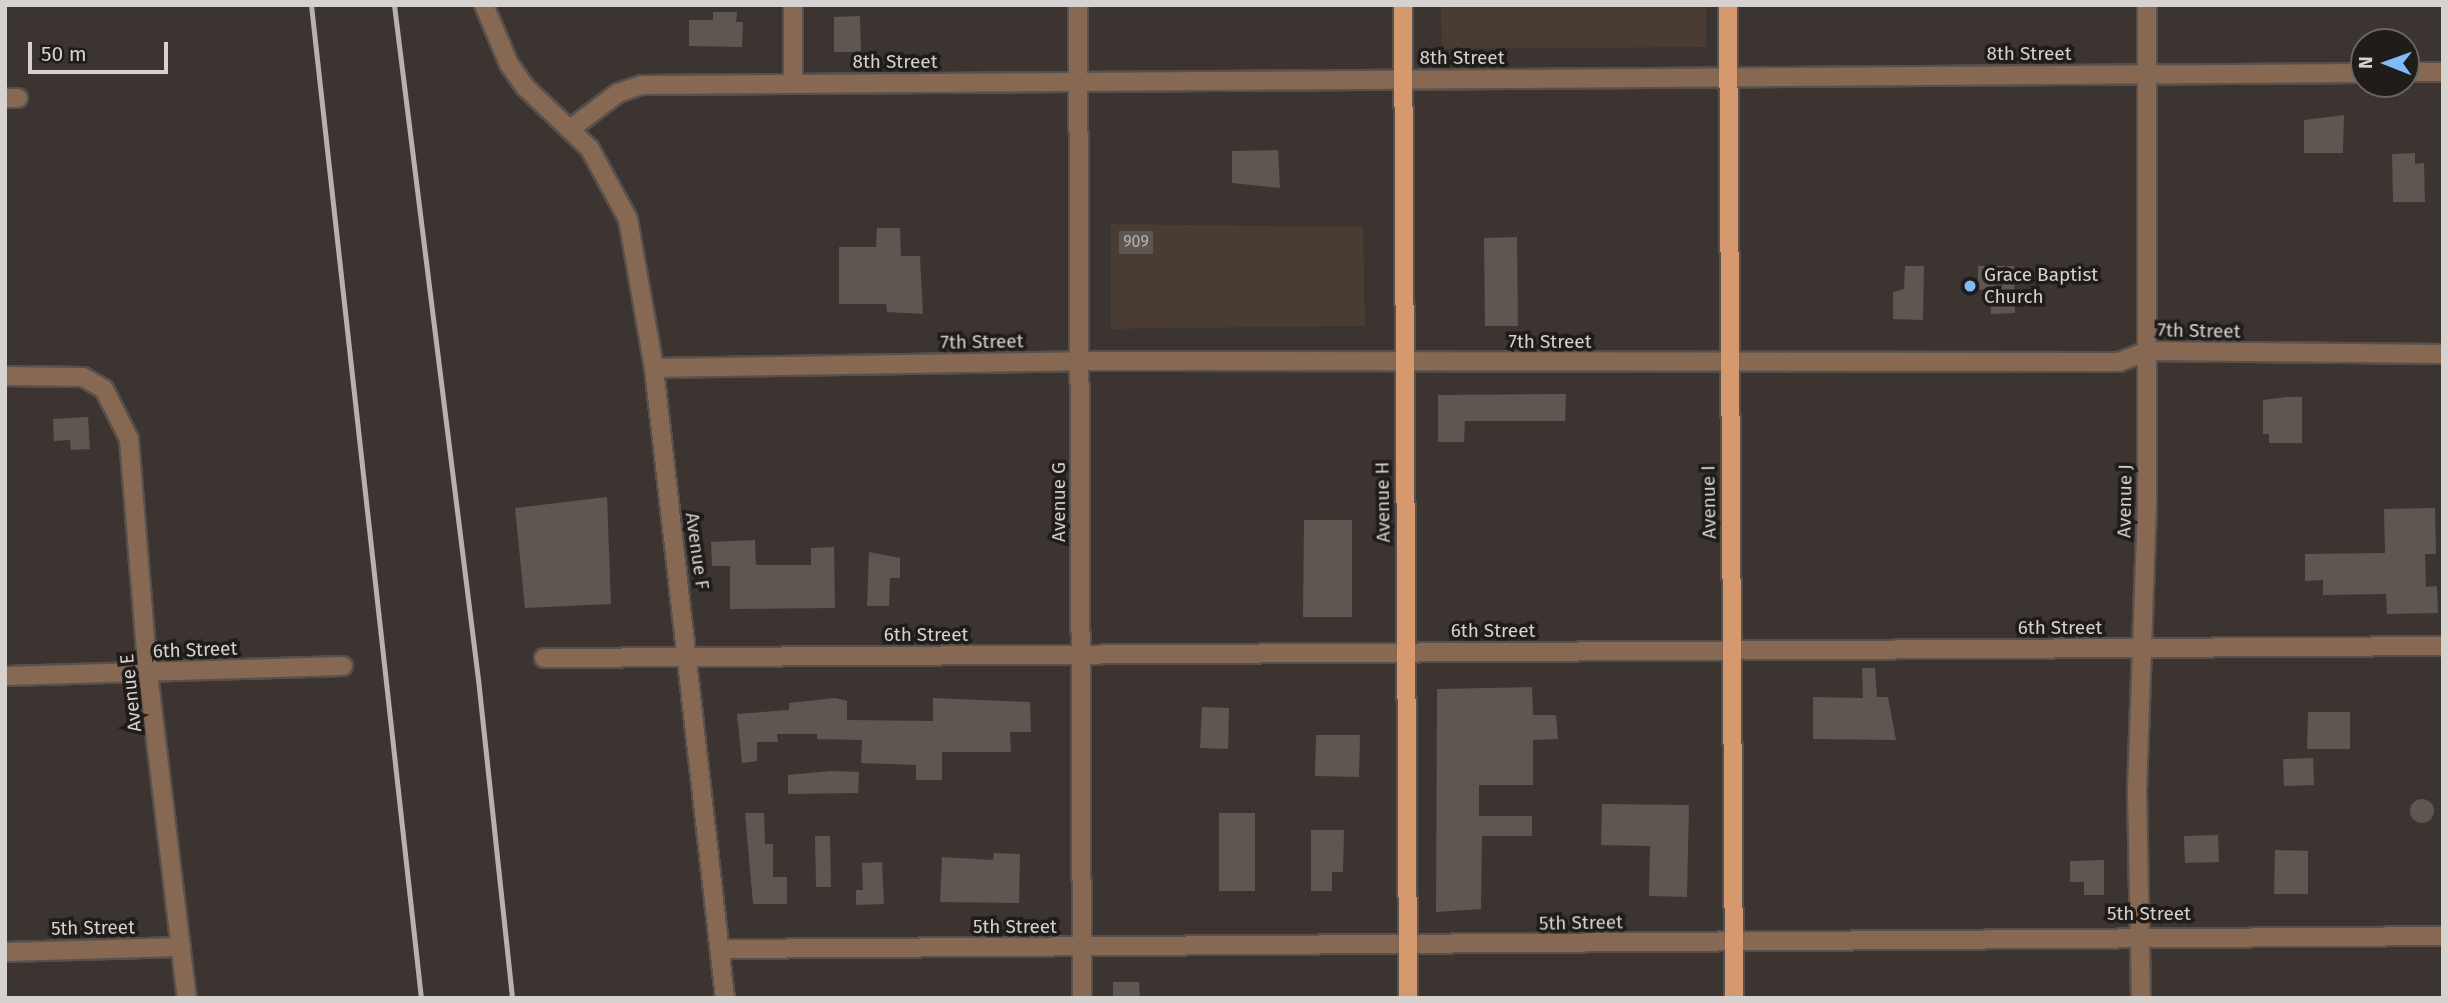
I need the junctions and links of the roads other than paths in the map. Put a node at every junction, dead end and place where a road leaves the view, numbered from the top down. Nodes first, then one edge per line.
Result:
1 (484, 5) edge
2 (793, 5) edge
3 (1078, 5) edge
4 (1403, 5) edge
5 (1728, 5) edge
6 (2147, 5) edge
7 (2420, 72) edge
8 (2443, 72) edge
9 (2350, 73) edge
10 (2147, 74) junction
11 (1730, 77) junction
12 (1403, 80) junction
13 (1078, 82) junction
14 (793, 84) junction
15 (573, 127) junction
16 (2147, 351) junction
17 (2443, 354) edge
18 (1080, 361) junction
19 (1404, 363) junction
20 (1728, 363) junction
21 (654, 368) junction
22 (5, 376) edge
23 (2443, 646) edge
24 (2142, 648) junction
25 (1732, 651) junction
26 (1406, 653) junction
27 (1081, 655) junction
28 (690, 657) junction
29 (544, 658) dead end
30 (343, 666) dead end
31 (148, 673) junction
32 (5, 676) edge
33 (2139, 934) junction
34 (2443, 936) edge
35 (1734, 942) junction
36 (1408, 946) junction
37 (181, 947) junction
38 (1082, 947) junction
39 (720, 949) junction
40 (5, 952) edge
41 (187, 998) edge
42 (725, 998) edge
43 (1082, 998) edge
44 (1408, 998) edge
45 (1734, 998) edge
46 (2141, 998) edge

1 - 15 street, Avenue F
2 - 14 street
3 - 13 street, Avenue G
4 - 12 main road, Avenue H
5 - 11 main road, Avenue I
6 - 10 street, Avenue J
7 - 8 street
9 - 10 street, 8th Street
10 - 11 street, 8th Street
10 - 16 street, Avenue J
11 - 12 street, 8th Street
11 - 20 main road, Avenue I
12 - 13 street, 8th Street
12 - 19 main road, Avenue H
13 - 14 street, 8th Street
13 - 18 street, Avenue G
14 - 15 street, 8th Street
15 - 21 street, Avenue F
16 - 17 street, 7th Street
16 - 20 street, 7th Street
16 - 24 street, Avenue J
18 - 19 street, 7th Street
18 - 21 street, 7th Street
18 - 27 street, Avenue G
19 - 20 street, 7th Street
19 - 26 main road, Avenue H
20 - 25 main road, Avenue I
21 - 28 street, Avenue F
22 - 31 street, Avenue E
23 - 24 street, 6th Street
24 - 25 street, 6th Street
24 - 33 street, Avenue J
25 - 26 street, 6th Street
25 - 35 main road, Avenue I
26 - 27 street, 6th Street
26 - 36 main road, Avenue H
27 - 28 street, 6th Street
27 - 38 street, Avenue G
28 - 29 street, 6th Street
28 - 39 street, Avenue F
30 - 31 street, 6th Street
31 - 32 street, 6th Street
31 - 37 street, Avenue E
33 - 34 street, 5th Street
33 - 35 street, 5th Street
33 - 46 street, Avenue J
35 - 36 street, 5th Street
35 - 45 main road, Avenue I
36 - 38 street, 5th Street
36 - 44 main road, Avenue H
37 - 40 street, 5th Street
37 - 41 street, Avenue E
38 - 39 street, 5th Street
38 - 43 street, Avenue G
39 - 42 street, Avenue F

